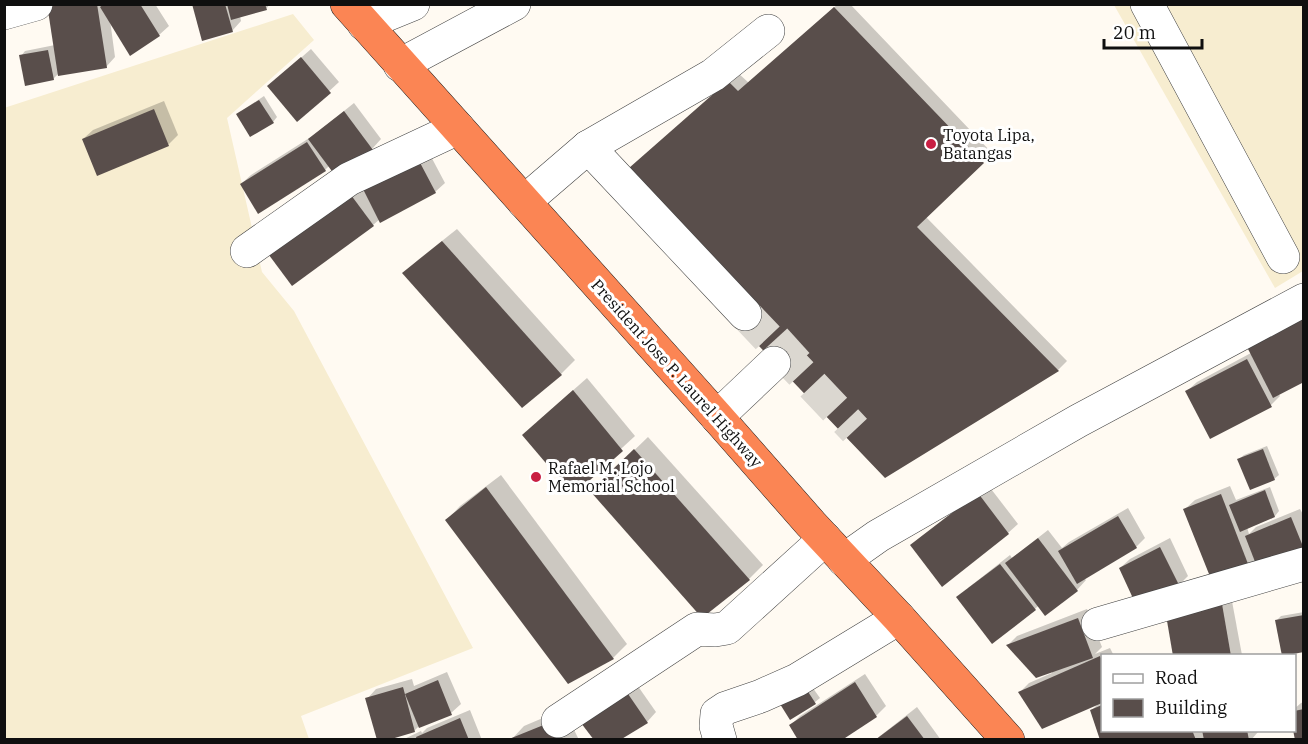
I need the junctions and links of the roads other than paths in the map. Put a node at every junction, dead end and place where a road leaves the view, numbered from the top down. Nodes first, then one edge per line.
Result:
1 (36, 4) edge
2 (413, 4) edge
3 (514, 4) edge
4 (1147, 4) edge
5 (4, 14) edge
6 (355, 14) edge
7 (768, 31) dead end
8 (400, 65) junction
9 (458, 128) junction
10 (588, 147) junction
11 (524, 202) junction
12 (247, 251) dead end
13 (1283, 256) dead end
14 (1304, 300) edge
15 (746, 314) tunnel mouth
16 (774, 363) tunnel mouth
17 (717, 417) junction
18 (835, 550) junction
19 (1304, 564) edge
20 (898, 618) junction
21 (1098, 624) dead end
22 (558, 721) dead end
23 (720, 740) edge
24 (1008, 740) edge

1 - 5 street
2 - 6 street
3 - 8 street
4 - 13 street
6 - 8 highway, President Jose P. Laurel Highway
7 - 10 street
8 - 9 highway, President Jose P. Laurel Highway
9 - 11 highway, President Jose P. Laurel Highway
9 - 12 street
10 - 11 street
10 - 15 street
11 - 17 highway, President Jose P. Laurel Highway
14 - 18 street
16 - 17 street
17 - 18 highway, President Jose P. Laurel Highway
18 - 20 highway, President Jose P. Laurel Highway
18 - 22 street
19 - 21 street
20 - 23 street
20 - 24 highway, President Jose P. Laurel Highway

